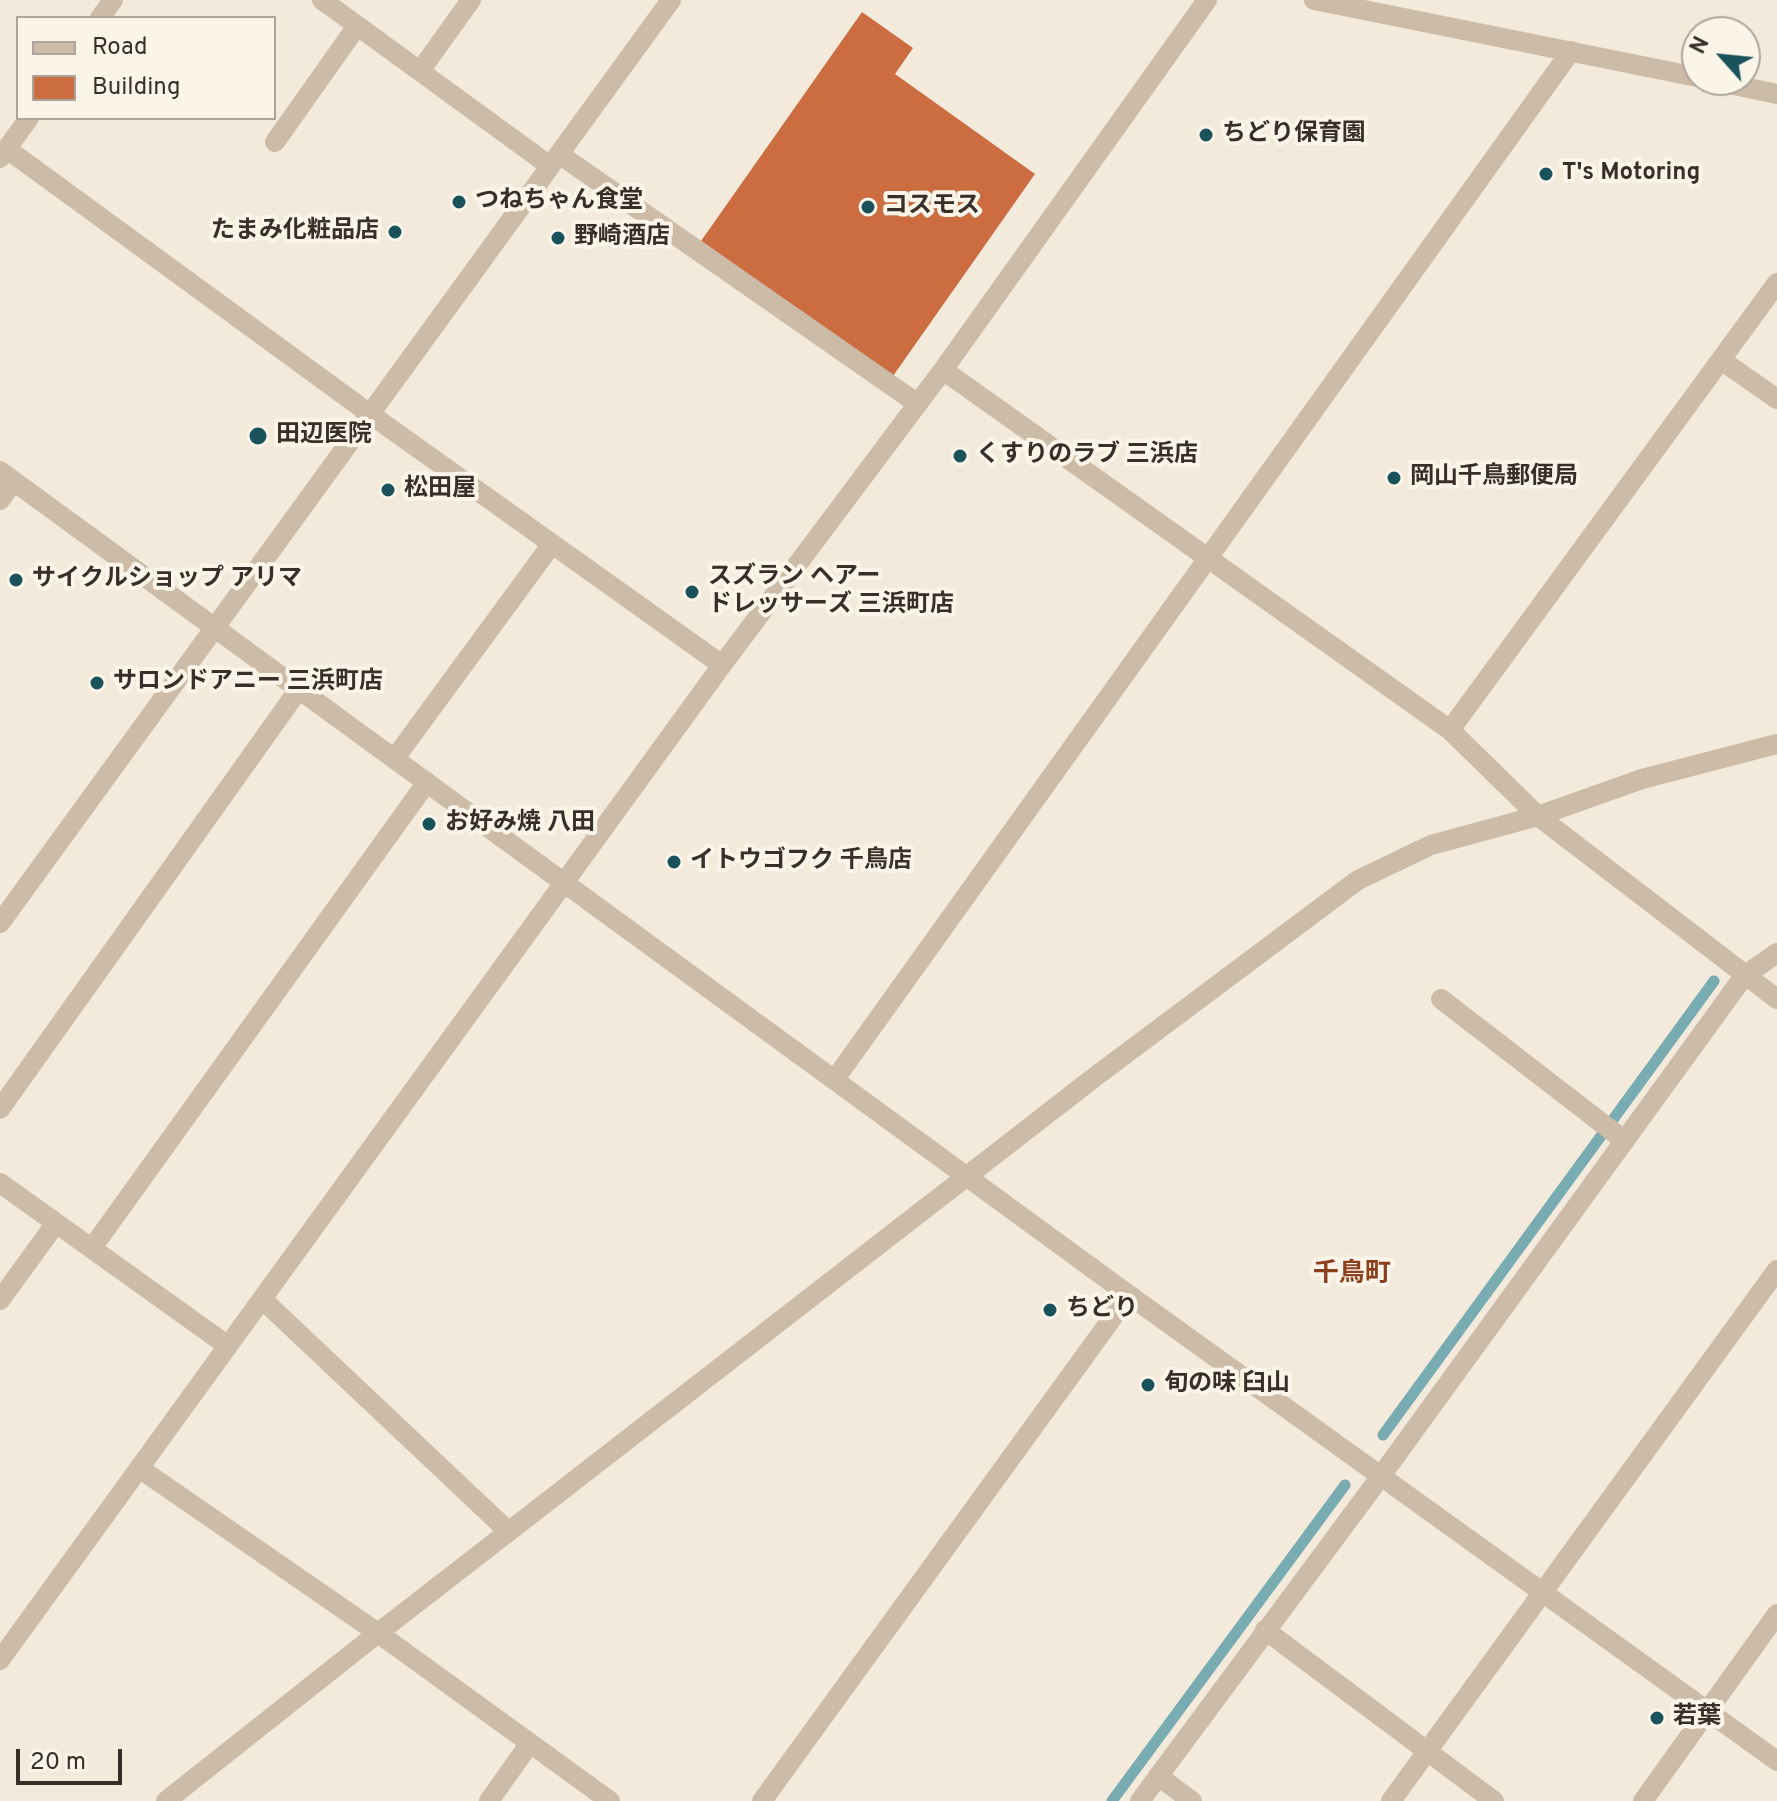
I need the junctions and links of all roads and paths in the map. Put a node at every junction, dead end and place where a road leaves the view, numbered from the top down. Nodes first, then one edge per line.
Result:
1 (322, 0) edge
2 (471, 0) edge
3 (671, 0) edge
4 (1207, 0) edge
5 (1314, 0) edge
6 (357, 26) junction
7 (1571, 51) junction
8 (420, 71) junction
9 (1681, 74) edge
10 (28, 120) edge
11 (275, 142) dead end
12 (3, 154) edge
13 (554, 160) junction
14 (1777, 283) edge
15 (1721, 360) junction
16 (943, 370) junction
17 (1777, 399) edge
18 (918, 404) junction
19 (370, 414) junction
20 (7, 476) edge
21 (0, 500) edge
22 (552, 544) junction
23 (1209, 557) junction
24 (215, 628) junction
25 (722, 665) junction
26 (299, 689) junction
27 (1450, 730) junction
28 (1777, 744) edge
29 (395, 758) junction
30 (427, 782) junction
31 (1538, 816) junction
32 (566, 882) junction
33 (0, 923) edge
34 (1777, 953) edge
35 (1744, 976) junction
36 (1441, 999) dead end
37 (1777, 999) edge
38 (835, 1079) junction
39 (0, 1109) edge
40 (1613, 1131) junction
41 (967, 1177) junction
42 (0, 1183) edge
43 (56, 1223) junction
44 (92, 1248) junction
45 (1777, 1270) edge
46 (1129, 1295) junction
47 (262, 1299) junction
48 (0, 1300) edge
49 (228, 1346) junction
50 (139, 1468) junction
51 (1381, 1476) junction
52 (509, 1532) junction
53 (1543, 1592) junction
54 (1777, 1614) edge
55 (1265, 1630) junction
56 (378, 1633) junction
57 (0, 1660) edge
58 (1708, 1711) junction
59 (530, 1743) junction
60 (1428, 1752) junction
61 (1777, 1761) edge
62 (1158, 1776) junction
63 (166, 1801) edge
64 (489, 1801) edge
65 (610, 1801) edge
66 (762, 1801) edge
67 (1140, 1801) edge
68 (1192, 1801) edge
69 (1391, 1801) edge
70 (1494, 1801) edge
71 (1643, 1801) edge

1 - 6 street
2 - 8 street
3 - 13 street
4 - 16 street
5 - 7 street
6 - 8 street
6 - 11 street
7 - 9 street
7 - 23 street
8 - 13 street
10 - 12 street
12 - 19 street
13 - 18 street
13 - 19 street
14 - 15 street
15 - 17 street
15 - 27 street
16 - 18 street
16 - 23 street
18 - 25 street
19 - 22 street
19 - 24 street
20 - 21 street
20 - 24 street
22 - 25 street
22 - 29 street
23 - 27 street
23 - 38 street
24 - 26 street
24 - 33 street
25 - 32 street
26 - 29 street
26 - 39 street
27 - 31 street
28 - 31 street
29 - 30 street
30 - 32 street
30 - 44 street
31 - 35 street
31 - 41 street
32 - 38 street
32 - 47 street
34 - 35 street
35 - 37 street
35 - 40 street
36 - 40 street
38 - 41 street
40 - 51 street
41 - 46 street
41 - 52 street
42 - 43 street
43 - 44 street
43 - 48 street
44 - 49 street
45 - 53 street
46 - 51 street
46 - 66 street
47 - 49 street
47 - 52 street
49 - 50 street
50 - 56 street
50 - 57 street
51 - 53 street
51 - 55 street
52 - 56 street
53 - 58 street
53 - 60 street
54 - 58 street
55 - 60 street
55 - 62 street
56 - 59 street
56 - 63 street
58 - 61 street
58 - 71 street
59 - 64 street
59 - 65 street
60 - 69 street
60 - 70 street
62 - 67 street
62 - 68 street

